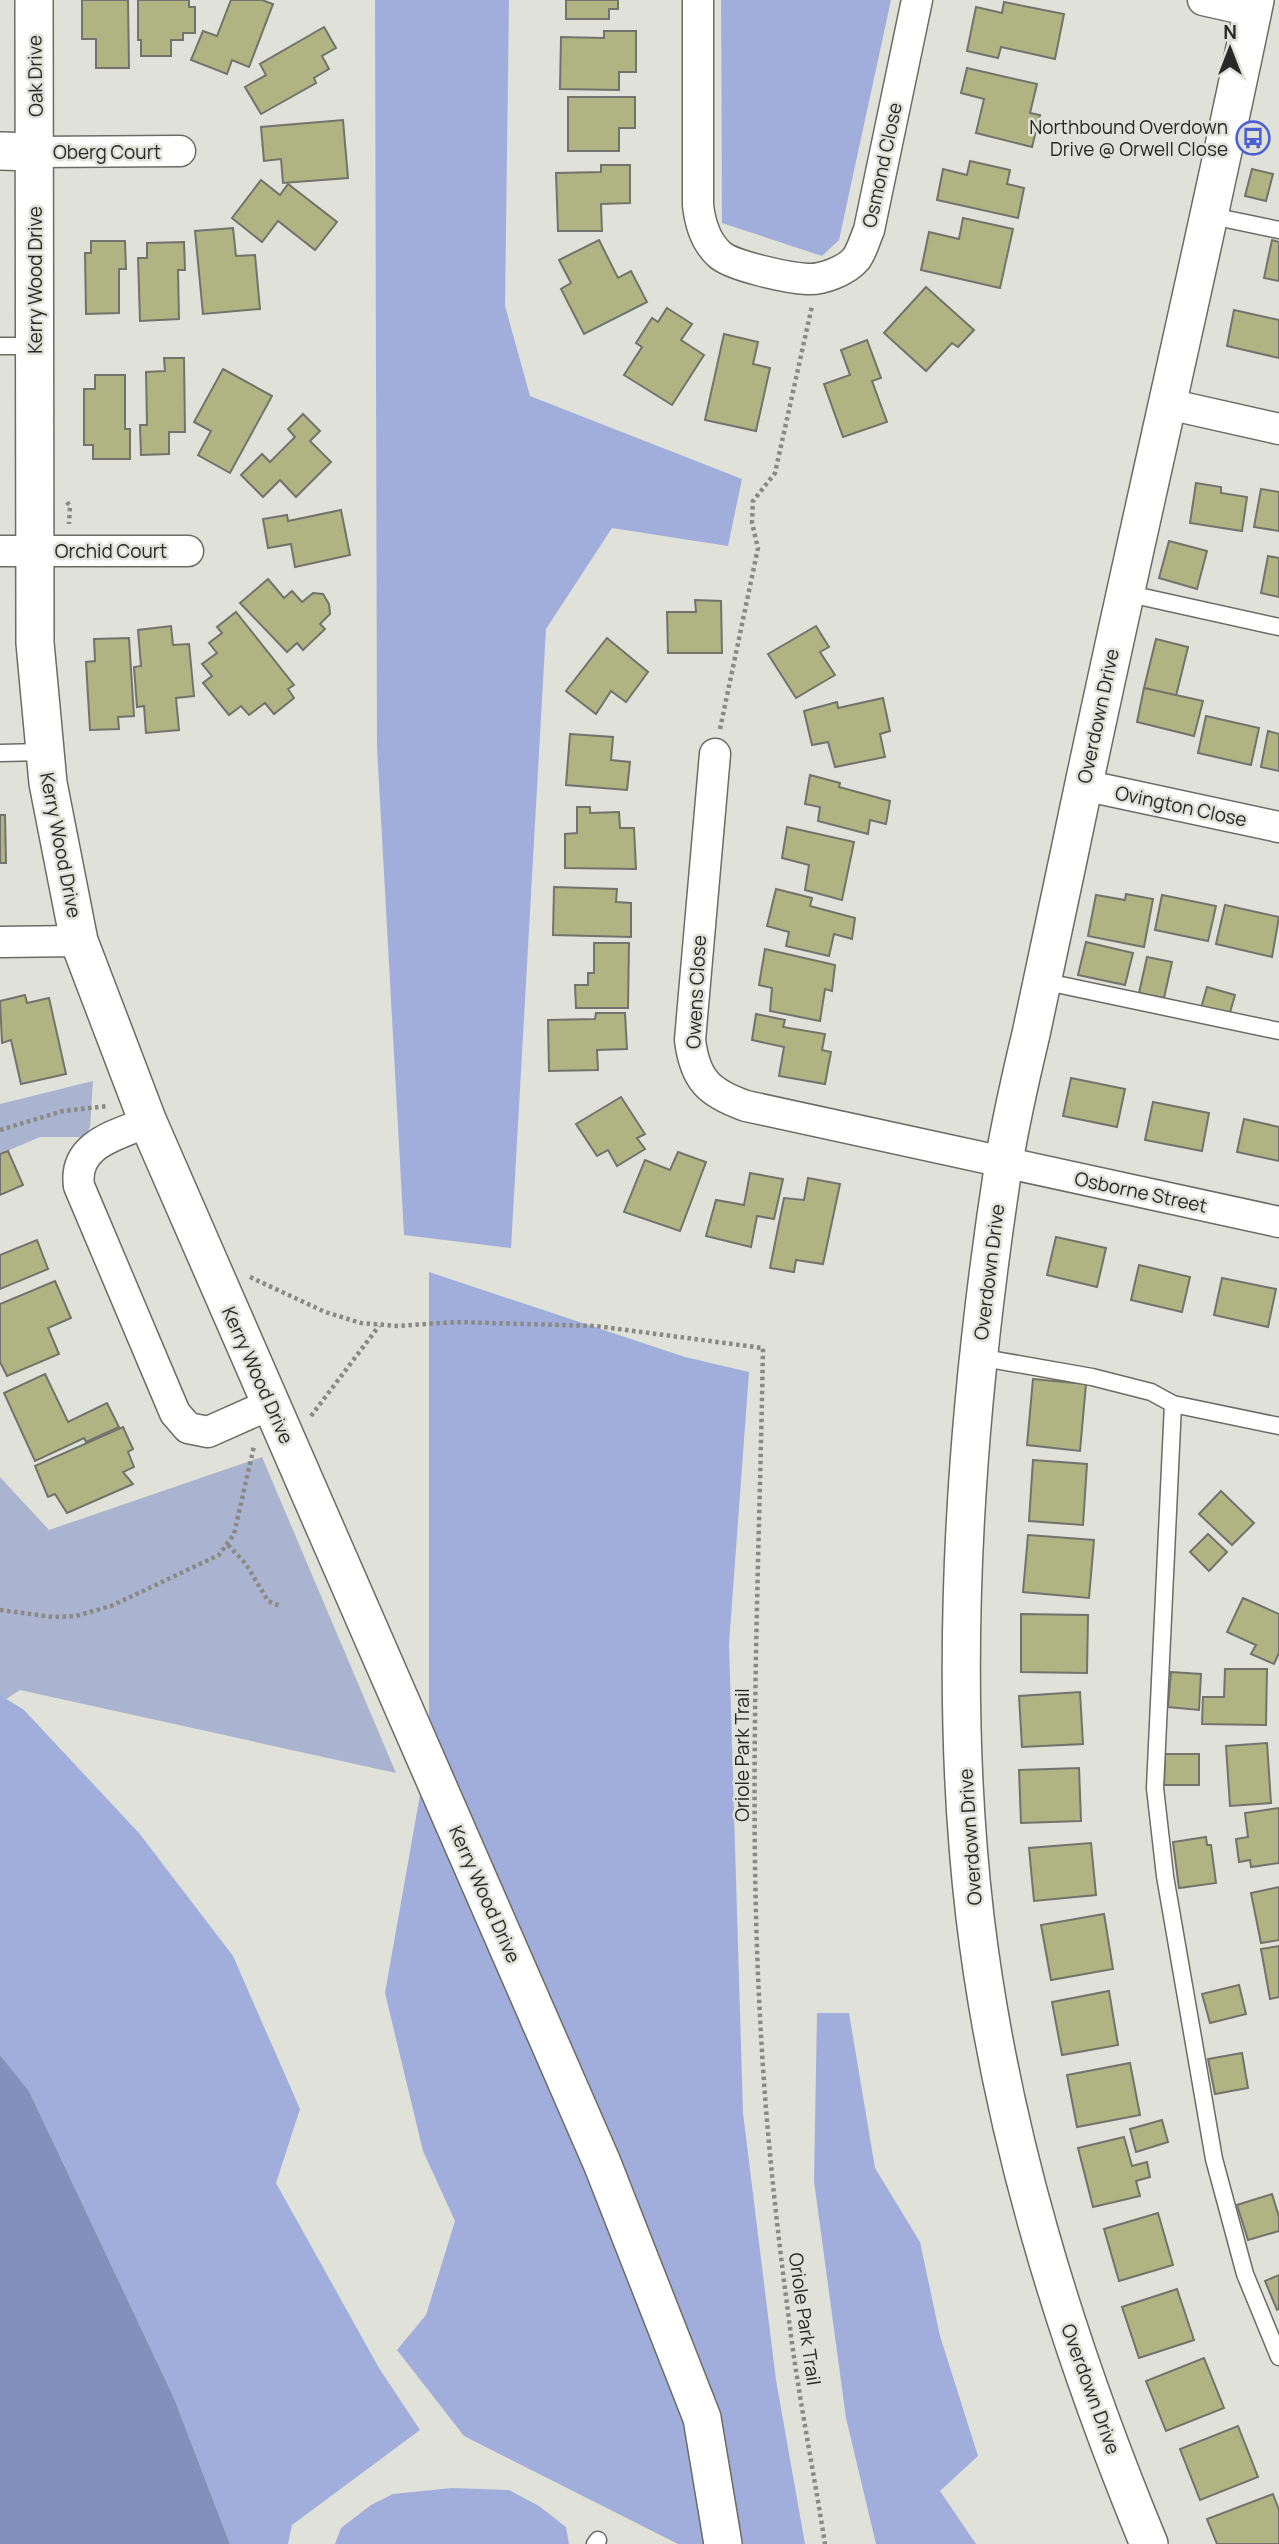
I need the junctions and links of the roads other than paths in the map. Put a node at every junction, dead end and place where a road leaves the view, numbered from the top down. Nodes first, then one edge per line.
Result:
1 (34, 0) edge
2 (698, 0) edge
3 (917, 0) edge
4 (1203, 0) edge
5 (1262, 9) edge
6 (180, 151) dead end
7 (18, 152) edge
8 (1207, 215) junction
9 (1279, 230) edge
10 (17, 346) edge
11 (1168, 404) junction
12 (1279, 429) edge
13 (17, 551) edge
14 (188, 551) dead end
15 (1125, 593) junction
16 (1279, 627) edge
17 (0, 752) edge
18 (44, 752) junction
19 (715, 754) road end
20 (1083, 785) junction
21 (1279, 827) edge
22 (79, 941) junction
23 (0, 942) edge
24 (1042, 981) junction
25 (1279, 1031) edge
26 (144, 1112) junction
27 (1004, 1162) junction
28 (1279, 1222) edge
29 (978, 1357) junction
30 (1173, 1404) junction
31 (287, 1405) junction
32 (1279, 1426) edge
33 (1279, 2357) edge
34 (723, 2544) edge
35 (1149, 2544) edge

1 - 7 street, Oak Drive
2 - 3 street, Osmond Close
4 - 5 street
5 - 8 street, Overdown Drive
6 - 7 street, Oberg Court
7 - 10 street, Kerry Wood Drive
8 - 9 lane
8 - 11 street, Overdown Drive
10 - 13 street, Kerry Wood Drive
11 - 12 street
11 - 15 street, Overdown Drive
13 - 14 street, Orchid Court
13 - 18 street, Kerry Wood Drive
15 - 16 lane
15 - 20 street, Overdown Drive
17 - 18 lane
18 - 22 street, Kerry Wood Drive
19 - 27 street, Owens Close
20 - 21 street, Ovington Close
20 - 24 street, Overdown Drive
22 - 23 street
22 - 26 street, Kerry Wood Drive
24 - 25 lane
24 - 27 street, Overdown Drive
26 - 31 street, Kerry Wood Drive
26 - 31 street
27 - 28 street, Osborne Street
27 - 29 street, Overdown Drive
29 - 30 lane
29 - 35 street, Overdown Drive
30 - 32 lane
30 - 33 lane
31 - 34 street, Kerry Wood Drive

